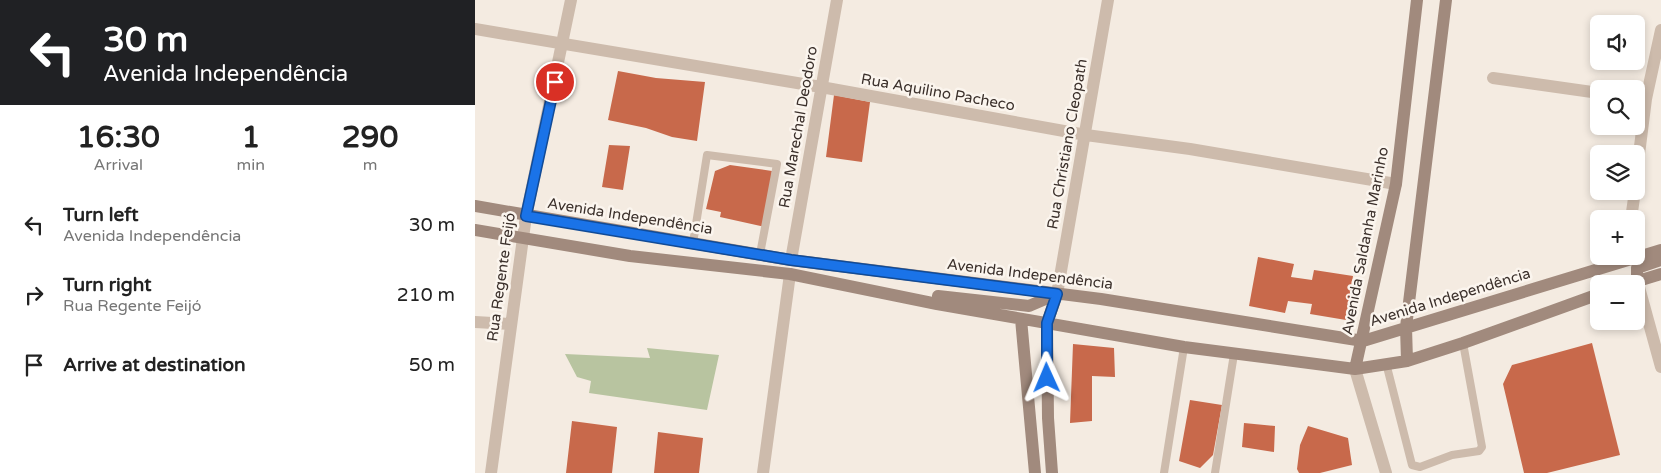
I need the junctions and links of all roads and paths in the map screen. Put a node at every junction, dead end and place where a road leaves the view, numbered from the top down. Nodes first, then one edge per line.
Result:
1 (571, 0) edge
2 (837, 0) edge
3 (1108, 0) edge
4 (1417, 0) edge
5 (1446, 0) edge
6 (475, 29) edge
7 (1661, 30) edge
8 (564, 43) junction
9 (1493, 78) dead end
10 (1645, 85) edge
11 (821, 86) junction
12 (1590, 92) edge
13 (1086, 135) junction
14 (1396, 184) junction
15 (475, 206) edge
16 (526, 216) junction
17 (475, 230) edge
18 (524, 239) junction
19 (693, 243) junction
20 (1661, 250) edge
21 (760, 254) junction
22 (1645, 254) edge
23 (791, 260) junction
24 (1661, 260) edge
25 (1604, 265) edge
26 (790, 274) junction
27 (1661, 274) edge
28 (1634, 275) edge
29 (1645, 278) edge
30 (882, 292) junction
31 (1057, 294) junction
32 (1590, 297) edge
33 (1021, 319) junction
34 (1645, 320) edge
35 (475, 322) edge
36 (1047, 323) junction
37 (511, 324) junction
38 (1406, 327) junction
39 (1363, 341) junction
40 (1463, 343) junction
41 (1184, 348) junction
42 (1234, 354) junction
43 (1407, 361) junction
44 (1386, 364) junction
45 (1661, 367) edge
46 (1355, 369) junction
47 (491, 473) edge
48 (763, 473) edge
49 (1035, 473) edge
50 (1051, 473) edge
51 (1164, 473) edge
52 (1215, 473) edge
53 (1386, 473) edge

1 - 8 street, Rua Regente Feijó
2 - 11 street, Rua Marechal Deodoro
3 - 13 street, Rua Christiano Cleopath
4 - 14 main road, Avenida Saldanha Marinho
5 - 38 main road
6 - 8 street, Rua Aquilino Pacheco
7 - 10 street
8 - 11 street, Rua Aquilino Pacheco
8 - 16 street, Rua Regente Feijó
9 - 12 street
11 - 13 street, Rua Aquilino Pacheco
11 - 23 street, Rua Marechal Deodoro
13 - 14 street, Rua Aquilino Pacheco
13 - 31 street, Rua Christiano Cleopath
14 - 39 main road, Avenida Saldanha Marinho
15 - 16 main road, Avenida Independência
16 - 18 street, Rua Regente Feijó
16 - 19 main road, Avenida Independência
17 - 18 main road
18 - 26 main road
18 - 37 street, Rua Regente Feijó
19 - 21 main road, Avenida Independência
19 - 21 lane
20 - 22 main road, Avenida Independência
21 - 23 main road, Avenida Independência
23 - 31 main road, Avenida Independência
24 - 28 main road
25 - 38 main road, Avenida Independência
26 - 30 main road
26 - 48 street
27 - 29 main road
30 - 31 main road
30 - 33 main road
31 - 36 main road
31 - 39 main road, Avenida Independência
32 - 40 main road
33 - 36 main road
33 - 49 main road
34 - 45 street
35 - 37 street
36 - 41 main road
36 - 50 main road
37 - 47 street, Rua Regente Feijó
38 - 39 main road, Avenida Independência
38 - 43 main road
39 - 46 main road, Avenida Saldanha Marinho
40 - 43 main road
40 - 44 lane
41 - 42 main road
41 - 51 lane
42 - 46 main road
42 - 52 lane
43 - 44 main road
44 - 46 main road
46 - 53 street

